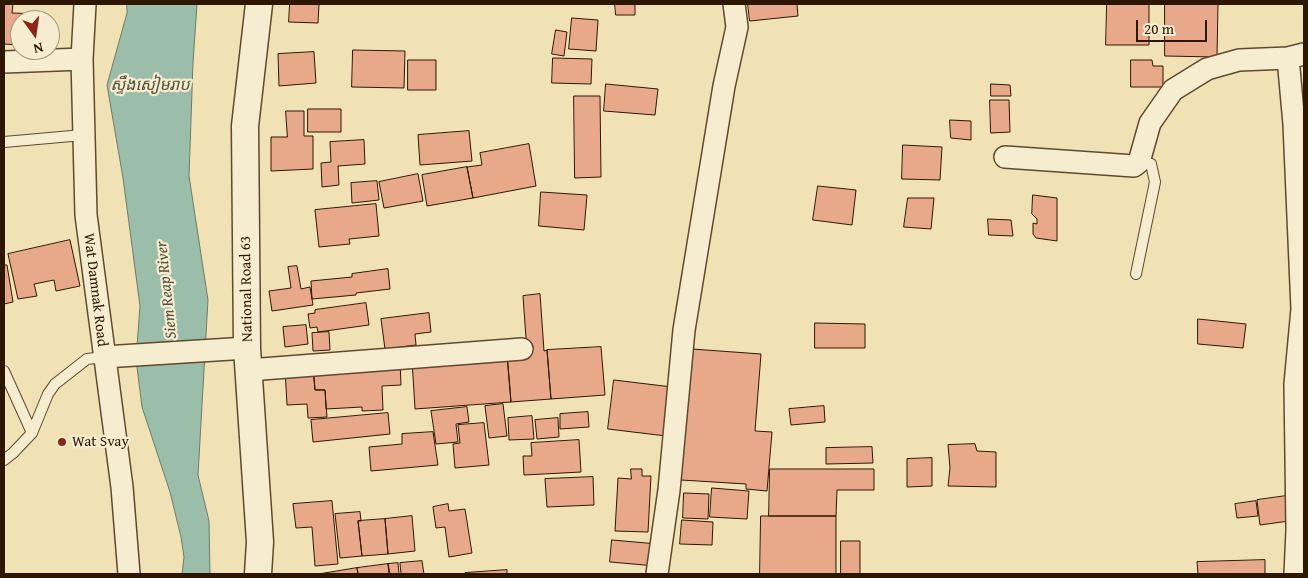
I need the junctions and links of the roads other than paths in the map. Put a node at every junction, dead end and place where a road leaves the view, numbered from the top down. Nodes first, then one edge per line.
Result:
1 (86, 4) edge
2 (259, 4) edge
3 (734, 4) edge
4 (1296, 56) edge
5 (82, 60) junction
6 (4, 62) edge
7 (83, 135) junction
8 (4, 142) edge
9 (1005, 157) dead end
10 (1139, 162) junction
11 (1136, 274) dead end
12 (522, 349) dead end
13 (113, 357) junction
14 (248, 359) junction
15 (4, 372) edge
16 (1300, 424) edge
17 (32, 433) junction
18 (4, 460) edge
19 (129, 574) edge
20 (258, 574) edge
21 (657, 574) edge
22 (1295, 574) edge

1 - 5 street, Wat Damnak Road
2 - 14 street, National Road 63
3 - 21 street
4 - 10 street
4 - 16 street
5 - 6 street
5 - 7 street, Wat Damnak Road
7 - 8 lane
7 - 13 street, Wat Damnak Road
9 - 10 street
10 - 11 lane
12 - 14 street
13 - 14 street
13 - 17 lane
13 - 19 street, Wat Damnak Road
14 - 20 street, National Road 63
15 - 17 lane
16 - 22 street
17 - 18 lane

